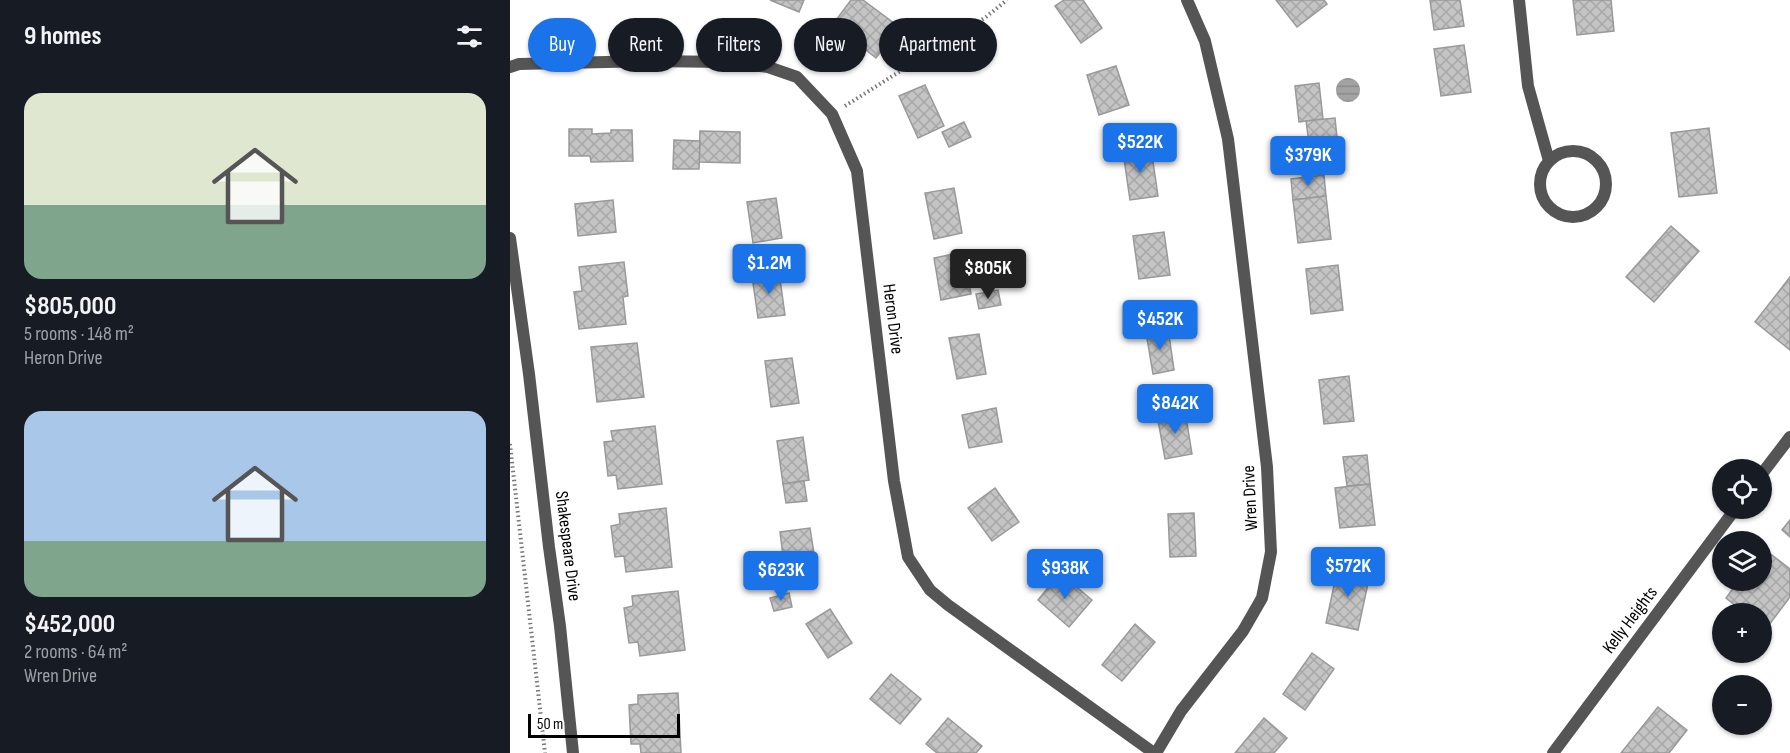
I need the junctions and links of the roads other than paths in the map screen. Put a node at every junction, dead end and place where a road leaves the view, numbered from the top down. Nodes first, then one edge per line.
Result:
1 (1187, 0) edge
2 (1519, 0) edge
3 (510, 68) edge
4 (1549, 161) junction
5 (510, 238) edge
6 (1790, 436) edge
7 (1772, 460) edge
8 (1728, 519) edge
9 (573, 753) edge
10 (1155, 753) edge
11 (1553, 753) edge

1 - 10 street, Wren Drive
2 - 4 street
3 - 10 street, Heron Drive
4 - 4 street
5 - 9 street, Shakespeare Drive
6 - 7 street
8 - 11 street, Kelly Heights

